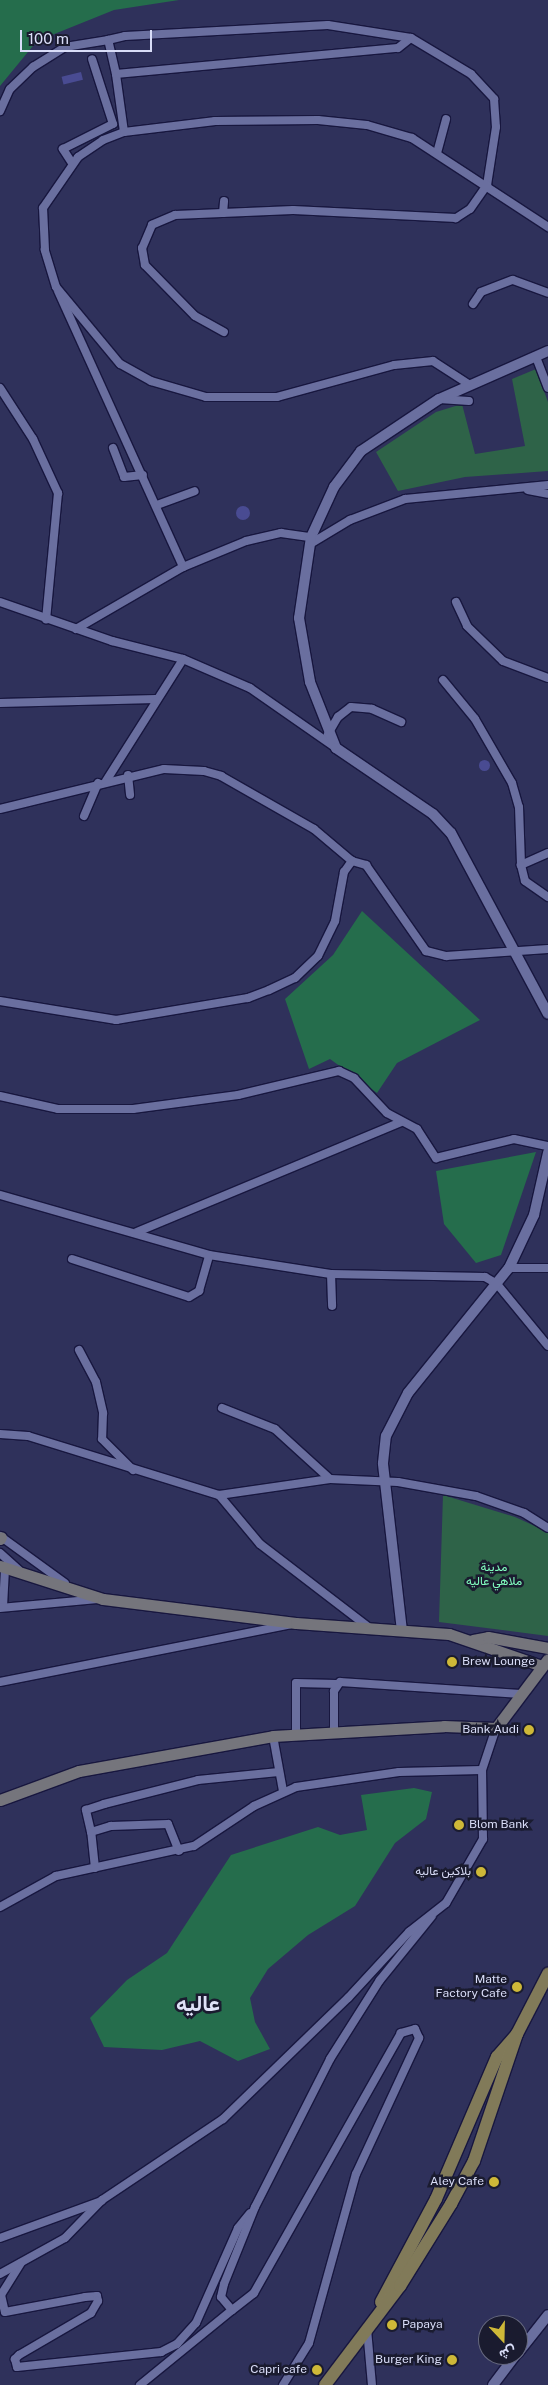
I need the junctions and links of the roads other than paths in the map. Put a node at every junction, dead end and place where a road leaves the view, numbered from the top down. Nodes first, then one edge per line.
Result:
1 (411, 38) junction
2 (108, 40) junction
3 (92, 60) dead end
4 (116, 74) junction
5 (0, 111) edge
6 (446, 119) dead end
7 (124, 132) junction
8 (437, 153) junction
9 (72, 163) junction
10 (487, 184) junction
11 (224, 201) dead end
12 (223, 214) junction
13 (548, 228) edge
14 (56, 287) junction
15 (548, 293) edge
16 (473, 304) dead end
17 (224, 332) dead end
18 (548, 351) edge
19 (536, 357) junction
20 (470, 385) junction
21 (0, 388) edge
22 (548, 388) edge
23 (439, 399) junction
24 (469, 401) dead end
25 (113, 448) dead end
26 (143, 475) junction
27 (548, 485) edge
28 (524, 489) junction
29 (195, 491) dead end
30 (548, 494) edge
31 (156, 505) junction
32 (310, 540) junction
33 (183, 567) junction
34 (0, 602) edge
35 (456, 602) dead end
36 (46, 619) junction
37 (76, 629) junction
38 (182, 659) junction
39 (548, 678) edge
40 (443, 680) dead end
41 (156, 700) junction
42 (0, 703) edge
43 (401, 722) dead end
44 (328, 734) junction
45 (336, 748) junction
46 (128, 775) junction
47 (102, 782) junction
48 (130, 795) dead end
49 (0, 808) edge
50 (84, 816) dead end
51 (548, 853) edge
52 (352, 861) junction
53 (521, 865) junction
54 (548, 898) edge
55 (548, 949) edge
56 (519, 954) junction
57 (0, 1001) edge
58 (548, 1014) edge
59 (0, 1096) edge
60 (401, 1122) junction
61 (548, 1146) edge
62 (548, 1153) edge
63 (0, 1195) edge
64 (137, 1232) junction
65 (209, 1255) junction
66 (72, 1260) dead end
67 (509, 1268) junction
68 (548, 1268) edge
69 (331, 1274) junction
70 (497, 1284) junction
71 (332, 1306) dead end
72 (548, 1346) edge
73 (79, 1350) dead end
74 (222, 1408) dead end
75 (0, 1434) edge
76 (134, 1472) junction
77 (330, 1479) junction
78 (385, 1482) junction
79 (218, 1495) junction
80 (548, 1528) edge
81 (0, 1537) edge
82 (0, 1553) edge
83 (2, 1567) edge
84 (22, 1572) junction
85 (69, 1585) junction
86 (103, 1599) junction
87 (2, 1608) edge
88 (296, 1623) junction
89 (372, 1630) junction
90 (402, 1631) junction
91 (473, 1640) junction
92 (524, 1641) junction
93 (548, 1648) edge
94 (517, 1655) junction
95 (545, 1663) edge
96 (0, 1682) edge
97 (337, 1684) junction
98 (521, 1694) junction
99 (496, 1728) junction
100 (334, 1730) junction
101 (296, 1733) junction
102 (273, 1736) junction
103 (482, 1770) junction
104 (279, 1772) junction
105 (282, 1792) junction
106 (0, 1800) edge
107 (91, 1832) junction
108 (179, 1851) junction
109 (95, 1868) junction
110 (0, 1907) edge
111 (432, 1916) junction
112 (548, 1974) edge
113 (517, 2034) junction
114 (466, 2122) junction
115 (486, 2129) junction
116 (102, 2200) junction
117 (255, 2207) junction
118 (0, 2238) edge
119 (21, 2263) junction
120 (0, 2274) edge
121 (232, 2310) junction
122 (548, 2315) edge
123 (370, 2324) junction
124 (528, 2340) edge
125 (508, 2365) edge
126 (140, 2385) edge
127 (283, 2385) edge
128 (325, 2385) edge
129 (372, 2385) edge
130 (493, 2385) edge

1 - 2 street
1 - 4 street
1 - 10 street
2 - 4 street
2 - 5 street
3 - 9 street
4 - 7 street
6 - 8 street
7 - 8 street
7 - 9 street
8 - 10 street
9 - 14 street
10 - 12 street
10 - 13 street
11 - 12 street
12 - 17 street
14 - 20 street
14 - 26 street
15 - 16 street
18 - 19 street
19 - 20 street
19 - 22 street
20 - 23 street
21 - 36 street
23 - 24 street
23 - 32 street
25 - 26 street
26 - 31 street
27 - 28 street
28 - 30 street
28 - 32 street
29 - 31 street
31 - 33 street
32 - 33 street
32 - 44 street
33 - 37 street
34 - 36 street
35 - 39 street
36 - 37 street
37 - 38 street
38 - 41 street
38 - 45 street
40 - 53 street
41 - 42 street
41 - 47 street
43 - 44 street
44 - 45 street
45 - 56 street
46 - 47 street
46 - 48 street
46 - 52 street
47 - 49 street
47 - 50 street
51 - 53 street
52 - 56 street
52 - 57 street
53 - 54 street
55 - 56 street
56 - 58 street
59 - 60 street
60 - 61 street
60 - 64 street
62 - 67 street
63 - 64 street
64 - 65 street
65 - 66 street
65 - 69 street
67 - 68 street
67 - 70 street
69 - 70 street
69 - 71 street
70 - 72 street
70 - 78 street
73 - 76 street
74 - 77 street
75 - 76 street
76 - 79 street
77 - 78 street
77 - 79 street
78 - 80 street
78 - 90 street
79 - 89 street
81 - 85 street
82 - 84 street
83 - 84 main road
83 - 87 street
84 - 85 main road
85 - 86 main road
86 - 87 street
86 - 88 main road
88 - 89 main road
88 - 96 street
89 - 90 main road
90 - 91 main road
91 - 92 main road
91 - 94 main road
92 - 93 main road
92 - 94 main road
94 - 95 main road
95 - 98 main road
97 - 98 street
97 - 100 street
97 - 101 street
98 - 99 main road
99 - 100 main road
99 - 103 street
100 - 101 main road
101 - 102 main road
102 - 104 street
102 - 106 main road
103 - 105 street
103 - 111 street
104 - 105 street
104 - 107 street
105 - 108 street
107 - 108 street
107 - 109 street
108 - 109 street
109 - 110 street
111 - 116 street
111 - 117 street
112 - 113 main road
113 - 114 main road
113 - 115 main road
114 - 115 main road
114 - 123 main road
115 - 123 main road
116 - 118 street
116 - 119 street
117 - 119 street
117 - 121 street
119 - 120 street
121 - 126 street
121 - 127 street
122 - 124 street
123 - 128 main road
123 - 129 street
125 - 130 street

